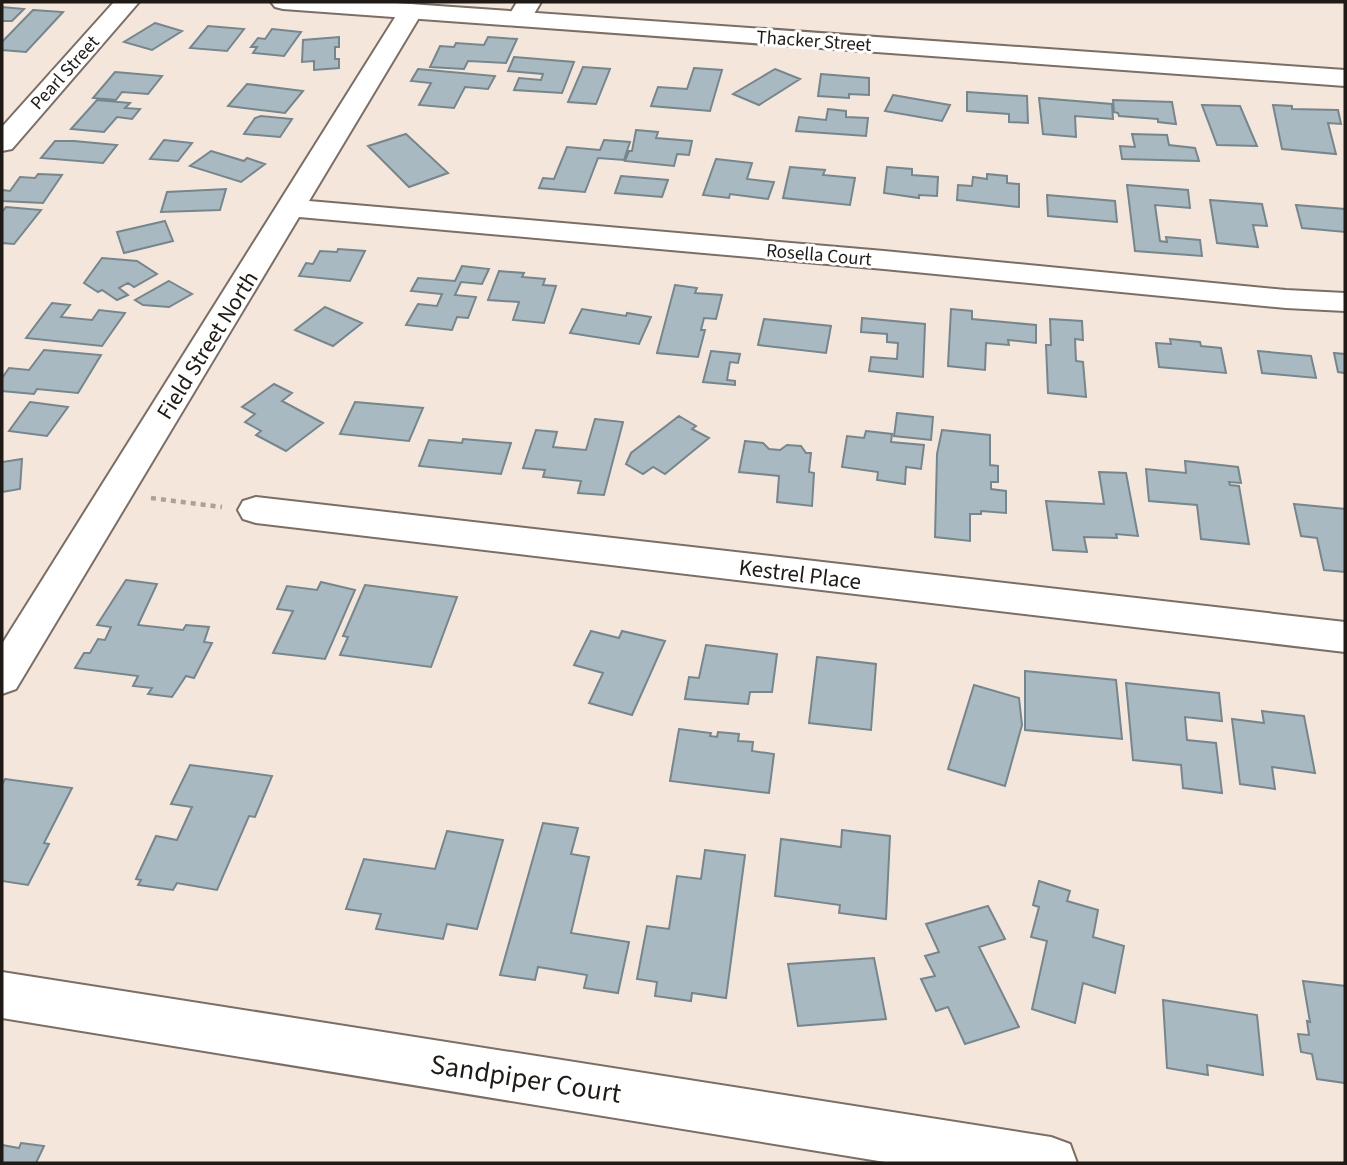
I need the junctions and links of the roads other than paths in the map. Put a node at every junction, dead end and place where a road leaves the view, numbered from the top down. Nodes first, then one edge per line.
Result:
1 (127, 2) edge
2 (283, 2) edge
3 (524, 10) edge
4 (411, 11) junction
5 (1345, 78) edge
6 (2, 141) edge
7 (292, 208) junction
8 (1345, 302) edge
9 (256, 510) road end
10 (1345, 637) edge
11 (2, 678) edge
12 (2, 995) edge
13 (1051, 1163) edge

1 - 6 street, Pearl Street
2 - 4 street, Thacker Street
3 - 4 street, Thacker Street
3 - 5 street, Thacker Street
4 - 7 street, Field Street North
7 - 8 street, Rosella Court
7 - 11 street, Field Street North
9 - 10 street, Kestrel Place
12 - 13 street, Sandpiper Court

